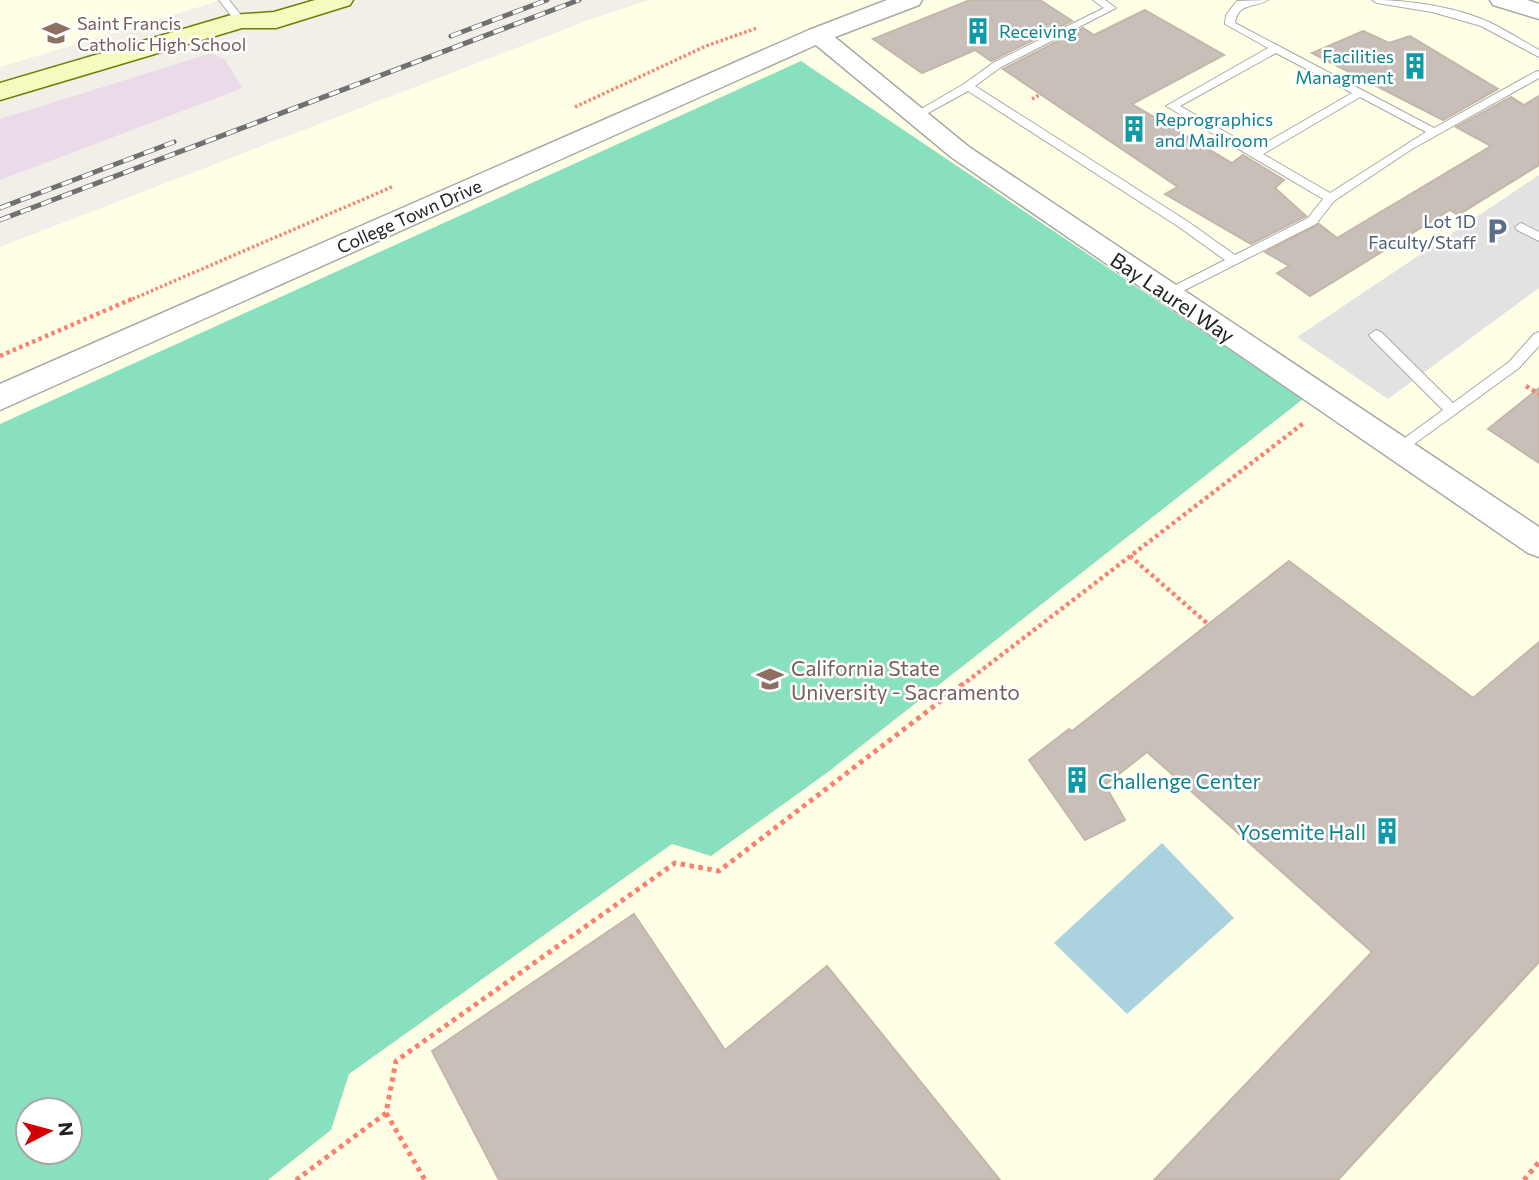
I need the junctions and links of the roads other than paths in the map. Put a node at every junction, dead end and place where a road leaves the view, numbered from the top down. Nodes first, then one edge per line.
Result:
1 (274, 0) edge
2 (341, 0) edge
3 (909, 0) edge
4 (1098, 0) edge
5 (1263, 0) edge
6 (1377, 0) edge
7 (1502, 0) edge
8 (232, 10) edge
9 (1539, 12) edge
10 (818, 35) junction
11 (1275, 49) junction
12 (1539, 54) edge
13 (1539, 74) edge
14 (968, 86) junction
15 (0, 92) edge
16 (1360, 93) junction
17 (915, 116) junction
18 (1434, 132) junction
19 (1255, 154) junction
20 (1330, 198) junction
21 (1521, 227) dead end
22 (1539, 237) edge
23 (1234, 261) junction
24 (1169, 294) junction
25 (1376, 335) dead end
26 (1539, 337) edge
27 (0, 398) edge
28 (1452, 411) junction
29 (1399, 450) junction
30 (1539, 544) edge

1 - 8 main road
2 - 8 main road
3 - 10 street, College Town Drive
4 - 14 lane
5 - 11 lane
6 - 12 lane
7 - 9 street
8 - 15 main road
10 - 17 street, Bay Laurel Way
10 - 27 street, College Town Drive
11 - 16 lane
11 - 19 lane
13 - 18 lane
14 - 17 lane
14 - 23 lane
16 - 18 lane
16 - 19 lane
17 - 24 street, Bay Laurel Way
18 - 20 lane
19 - 20 lane
20 - 23 lane
21 - 22 lane
23 - 24 lane
24 - 29 street, Bay Laurel Way
25 - 28 lane
26 - 28 lane
28 - 29 lane
29 - 30 street, Bay Laurel Way

